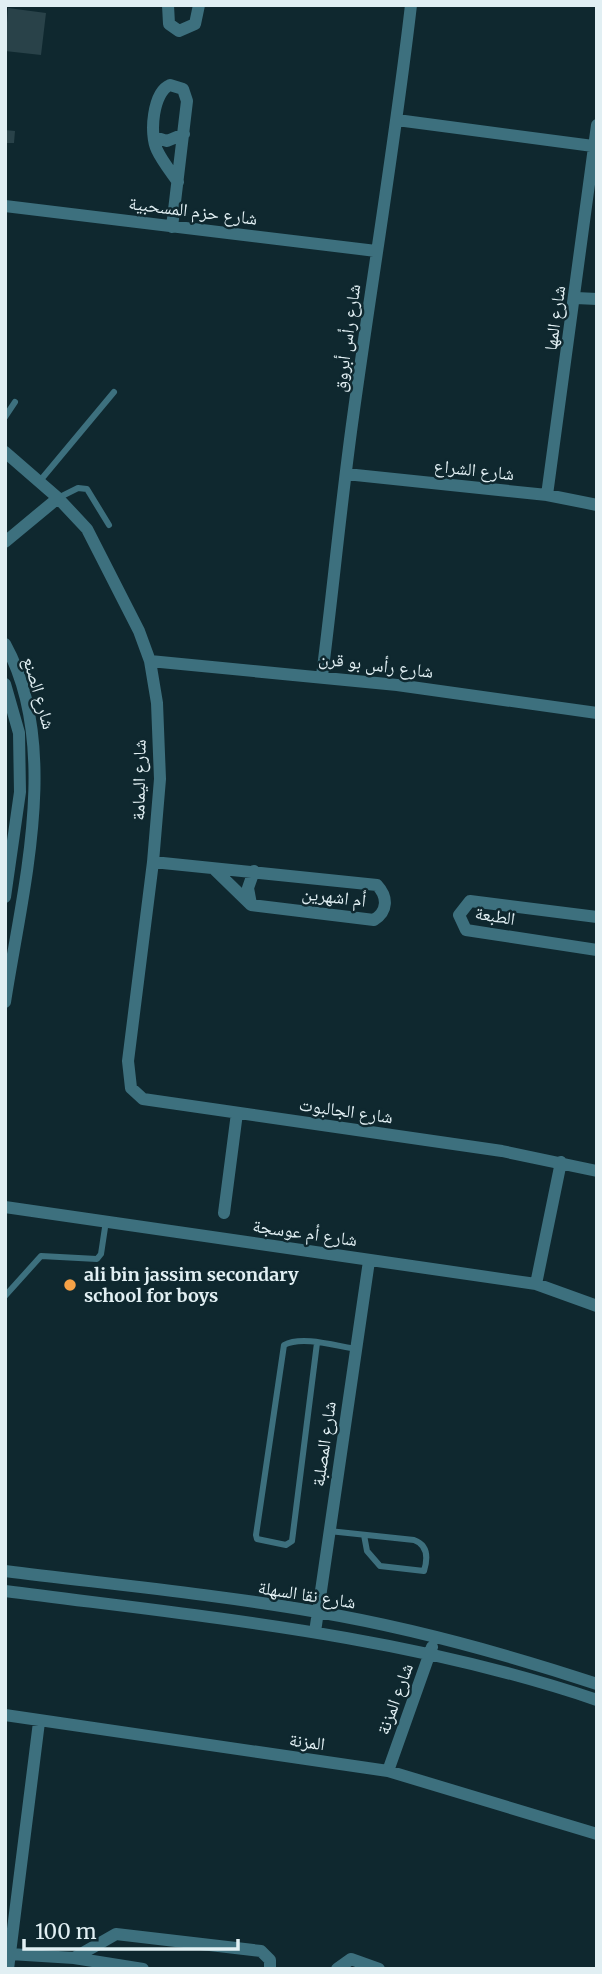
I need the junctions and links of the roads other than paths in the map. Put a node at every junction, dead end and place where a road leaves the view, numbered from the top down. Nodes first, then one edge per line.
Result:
1 (168, 5) edge
2 (199, 5) edge
3 (411, 5) edge
4 (397, 120) junction
5 (597, 125) edge
6 (184, 134) junction
7 (154, 137) junction
8 (593, 146) junction
9 (178, 182) junction
10 (5, 206) edge
11 (172, 227) junction
12 (376, 251) junction
13 (576, 298) junction
14 (597, 299) edge
15 (114, 392) dead end
16 (15, 402) dead end
17 (5, 417) edge
18 (5, 452) edge
19 (346, 474) junction
20 (39, 482) junction
21 (547, 495) junction
22 (58, 498) junction
23 (597, 505) edge
24 (109, 525) dead end
25 (5, 541) edge
26 (5, 645) edge
27 (150, 661) junction
28 (322, 676) junction
29 (5, 684) edge
30 (597, 713) edge
31 (153, 862) junction
32 (214, 869) junction
33 (254, 871) junction
34 (5, 897) edge
35 (251, 905) junction
36 (597, 917) edge
37 (597, 950) edge
38 (5, 1002) edge
39 (131, 1087) joint
40 (237, 1113) junction
41 (561, 1162) junction
42 (597, 1171) edge
43 (5, 1207) edge
44 (225, 1213) dead end
45 (106, 1221) junction
46 (369, 1261) junction
47 (536, 1284) junction
48 (5, 1296) edge
49 (597, 1306) edge
50 (317, 1343) junction
51 (356, 1349) junction
52 (329, 1531) junction
53 (364, 1535) junction
54 (5, 1571) edge
55 (5, 1591) edge
56 (318, 1612) junction
57 (315, 1632) junction
58 (435, 1637) junction
59 (431, 1652) junction
60 (597, 1684) edge
61 (597, 1700) edge
62 (5, 1715) edge
63 (39, 1722) junction
64 (388, 1772) junction
65 (597, 1834) edge
66 (116, 1934) junction
67 (10, 1954) junction
68 (74, 1958) junction
69 (113, 1966) junction
70 (8, 1969) edge
71 (143, 1969) edge
72 (270, 1969) edge
73 (337, 1969) edge
74 (379, 1969) edge

1 - 2 street
3 - 4 street, شارع رأس أبروق
4 - 8 street
4 - 12 street, شارع رأس أبروق
5 - 8 street, شارع المها
6 - 7 street
6 - 7 street
6 - 9 street
7 - 9 street
8 - 13 street, شارع المها
9 - 11 street
10 - 11 street, شارع حزم المسحبية
11 - 12 street, شارع حزم المسحبية
12 - 19 street, شارع رأس أبروق
13 - 14 street
13 - 21 street, شارع المها
15 - 20 lane
16 - 17 lane
18 - 20 street, شارع اليمامة
19 - 21 street, شارع الشراع
19 - 28 street, شارع رأس أبروق
20 - 22 street, شارع اليمامة
21 - 23 street, شارع الشراع
22 - 24 lane
22 - 25 street
22 - 27 street, شارع اليمامة
26 - 38 street, شارع الصنع
27 - 28 street, شارع رأس بو قرن
27 - 31 street, شارع اليمامة
28 - 30 street, شارع رأس بو قرن
29 - 34 street, شارع الصنع
31 - 32 street, أم اشهرين
31 - 39 street, شارع اليمامة
32 - 33 street, أم اشهرين
32 - 35 street
33 - 35 street
33 - 35 street, أم اشهرين
36 - 37 street, الطبعة
39 - 40 street, شارع الجالبوت
40 - 41 street, شارع الجالبوت
40 - 44 street
41 - 42 street, شارع الجالبوت
41 - 47 street
43 - 45 street, شارع أم عوسجة
45 - 46 street, شارع أم عوسجة
45 - 48 lane
46 - 47 street, شارع أم عوسجة
46 - 51 street, شارع المصلبة
47 - 49 street, شارع أم عوسجة
50 - 50 lane
50 - 51 lane
51 - 52 street, شارع المصلبة
52 - 53 lane
52 - 56 street, شارع المصلبة
53 - 53 lane
54 - 56 street, شارع نقا السهلة
55 - 57 street, شارع نقا السهلة
56 - 57 street, شارع المصلبة
56 - 58 street, شارع نقا السهلة
57 - 59 street, شارع نقا السهلة
58 - 59 street, شارع المزنة
58 - 60 street, شارع نقا السهلة
59 - 61 street, شارع نقا السهلة
59 - 64 street, شارع المزنة
62 - 63 street, المزنة
63 - 64 street, المزنة
63 - 67 street
64 - 65 street, المزنة
66 - 68 street
66 - 69 street
66 - 72 street
67 - 68 street
67 - 70 street
68 - 69 street
69 - 71 street
73 - 74 street

